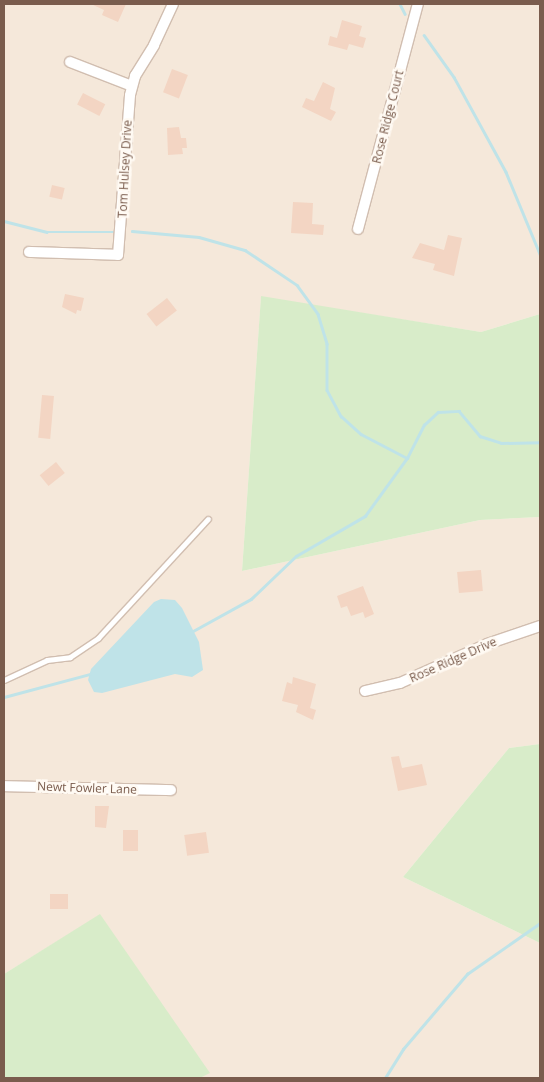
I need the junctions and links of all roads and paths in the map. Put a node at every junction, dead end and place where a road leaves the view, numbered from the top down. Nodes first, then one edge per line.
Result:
1 (173, 4) edge
2 (418, 4) edge
3 (70, 62) dead end
4 (132, 86) junction
5 (358, 229) dead end
6 (29, 252) dead end
7 (208, 519) dead end
8 (540, 626) edge
9 (4, 680) edge
10 (365, 691) dead end
11 (4, 786) edge
12 (171, 790) dead end

1 - 4 street, Tom Hulsey Drive
2 - 5 street, Rose Ridge Court
3 - 4 street
4 - 6 street, Tom Hulsey Drive
7 - 9 lane
8 - 10 street, Rose Ridge Drive
11 - 12 street, Newt Fowler Lane

